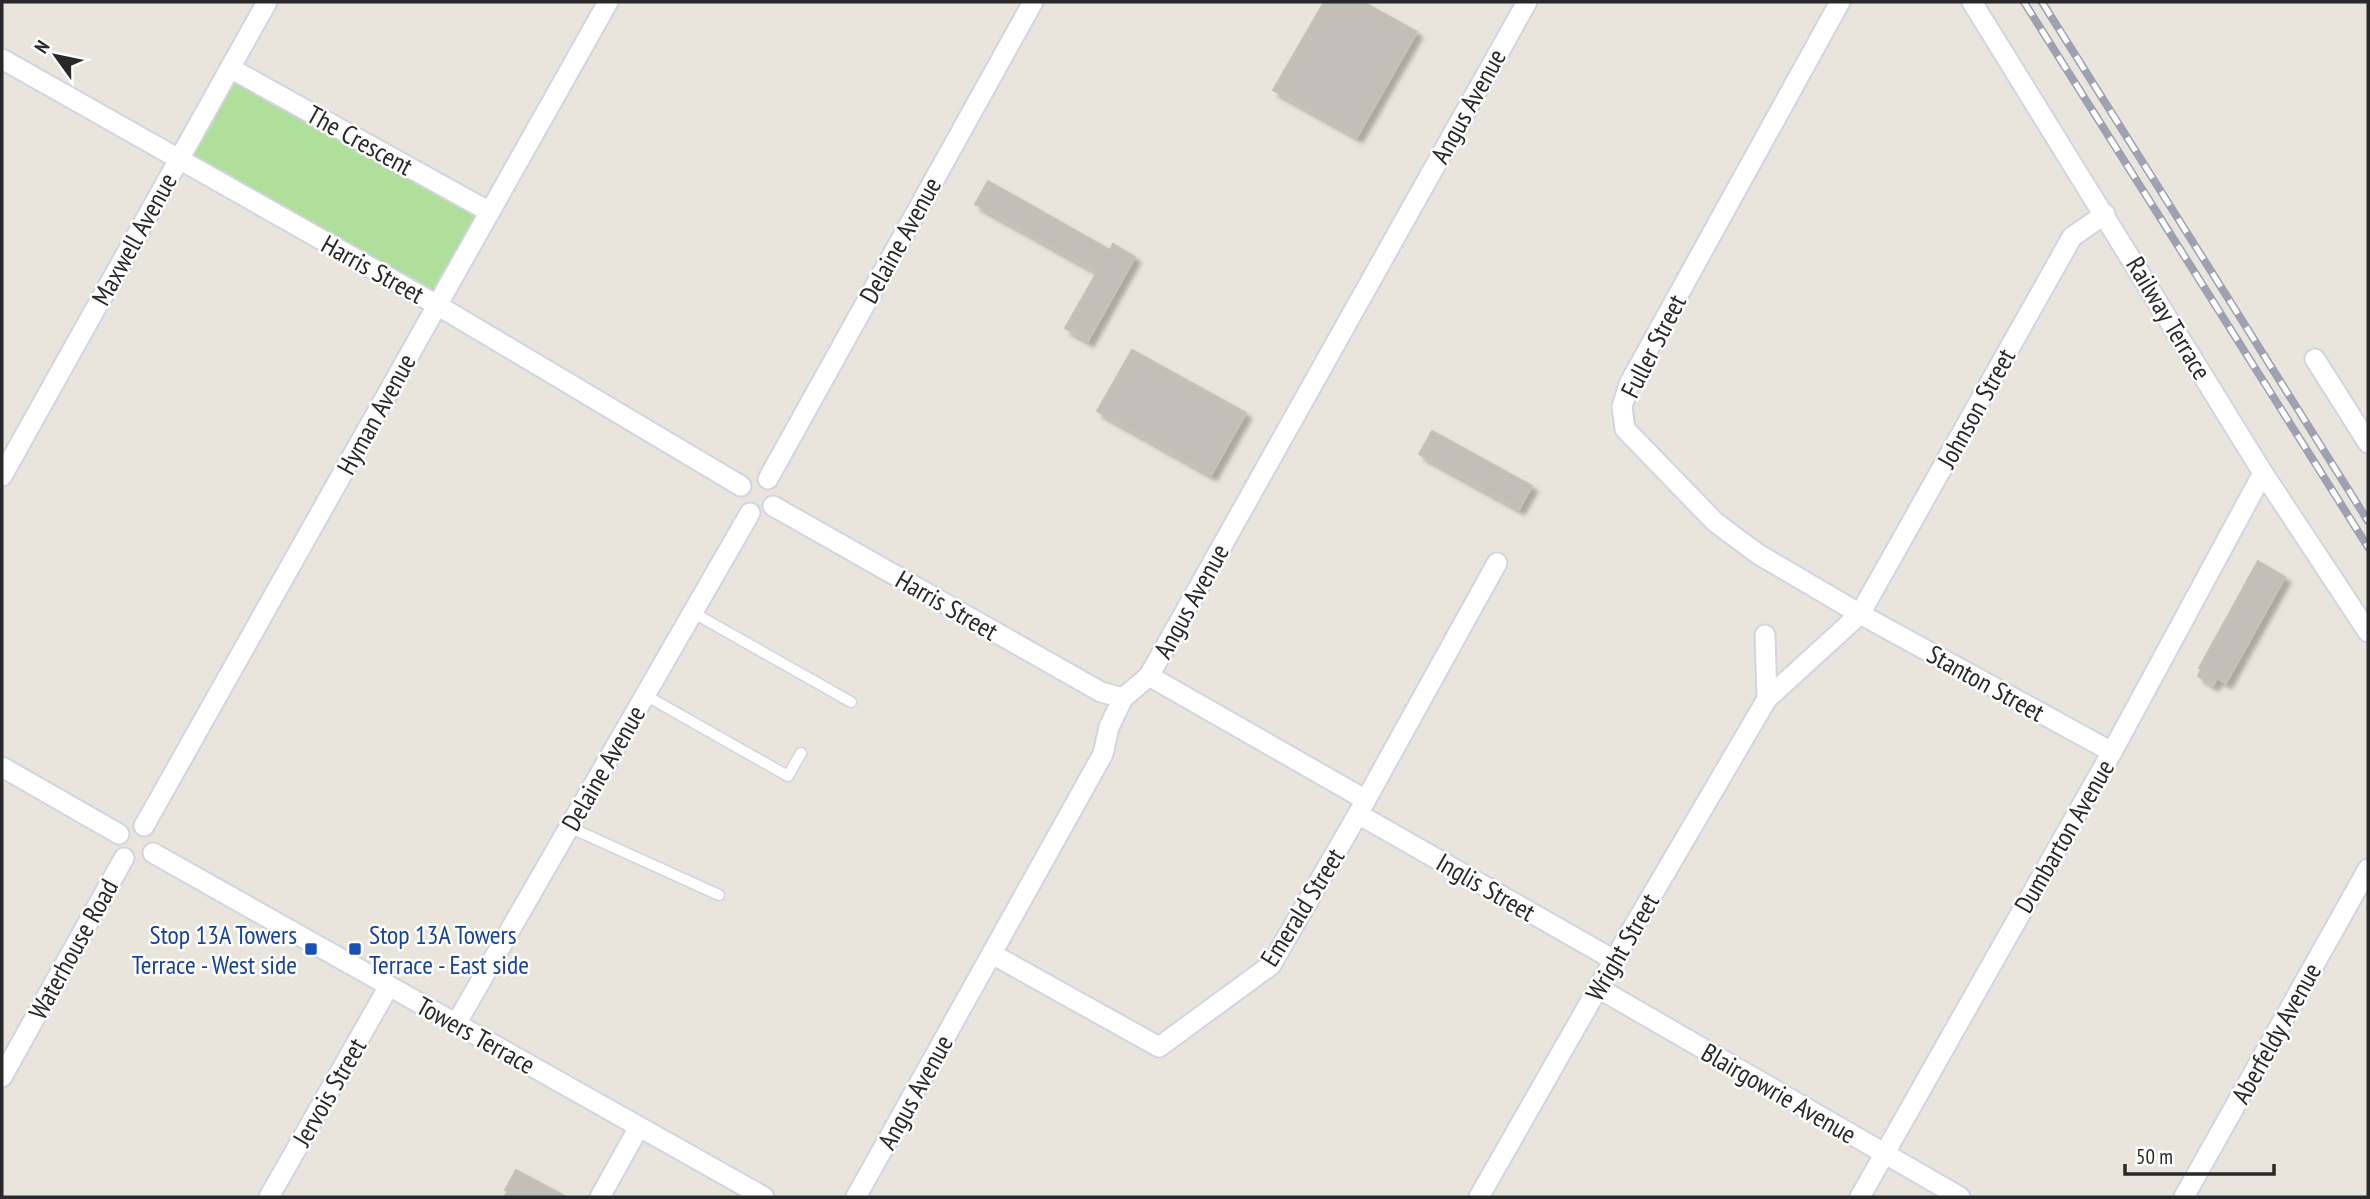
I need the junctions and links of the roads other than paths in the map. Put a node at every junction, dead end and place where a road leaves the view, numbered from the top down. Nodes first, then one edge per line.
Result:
1 (267, 2) edge
2 (608, 2) edge
3 (1032, 2) edge
4 (1527, 2) edge
5 (1840, 2) edge
6 (1972, 2) edge
7 (2, 59) edge
8 (230, 68) junction
9 (178, 160) junction
10 (490, 212) junction
11 (2105, 214) junction
12 (437, 305) junction
13 (2315, 359) dead end
14 (2368, 443) edge
15 (2263, 473) junction
16 (2, 476) edge
17 (768, 479) junction
18 (741, 485) junction
19 (773, 506) junction
20 (750, 513) junction
21 (1497, 563) dead end
22 (692, 612) junction
23 (1860, 614) junction
24 (2368, 632) edge
25 (1765, 635) dead end
26 (1149, 676) junction
27 (645, 695) junction
28 (1123, 698) junction
29 (1767, 699) junction
30 (851, 702) dead end
31 (2112, 752) junction
32 (801, 753) dead end
33 (2, 767) edge
34 (1362, 807) junction
35 (144, 826) junction
36 (569, 827) junction
37 (119, 834) junction
38 (153, 853) junction
39 (124, 858) junction
40 (2368, 869) edge
41 (719, 895) dead end
42 (992, 954) junction
43 (1614, 960) junction
44 (389, 986) junction
45 (1598, 988) junction
46 (456, 1024) junction
47 (2, 1077) edge
48 (639, 1127) junction
49 (1885, 1154) junction
50 (269, 1197) edge
51 (600, 1197) edge
52 (764, 1197) edge
53 (856, 1197) edge
54 (1479, 1197) edge
55 (1860, 1197) edge
56 (1960, 1197) edge
57 (2184, 1197) edge

1 - 8 street, Maxwell Avenue
2 - 10 street, Hyman Avenue
3 - 17 street, Delaine Avenue
4 - 26 street, Angus Avenue
5 - 23 street, Fuller Street
6 - 11 street, Railway Terrace
7 - 9 street, Harris Street
8 - 9 street, Maxwell Avenue
8 - 10 street, The Crescent
9 - 12 street, Harris Street
9 - 16 street, Maxwell Avenue
10 - 12 street, Hyman Avenue
11 - 15 street, Railway Terrace
11 - 23 street, Johnson Street
12 - 18 street, Harris Street
12 - 35 street, Hyman Avenue
13 - 14 street
15 - 24 street, Railway Terrace
15 - 31 street, Dumbarton Avenue
17 - 18 street
17 - 19 street
18 - 20 street
19 - 20 street
19 - 28 street, Harris Street
20 - 22 street, Delaine Avenue
21 - 34 street, Emerald Street
22 - 27 street, Delaine Avenue
22 - 30 lane
23 - 29 street, Wright Street
23 - 31 street, Stanton Street
25 - 29 street
26 - 28 street, Angus Avenue
26 - 34 street, Inglis Street
27 - 32 lane
27 - 36 street, Delaine Avenue
28 - 42 street, Angus Avenue
29 - 43 street, Wright Street
31 - 49 street, Dumbarton Avenue
33 - 37 street
34 - 42 street, Emerald Street
34 - 43 street, Inglis Street
35 - 37 street
35 - 38 street
36 - 41 lane
36 - 46 street, Delaine Avenue
37 - 39 street
38 - 39 street
38 - 44 street, Towers Terrace
39 - 47 street, Waterhouse Road
40 - 57 street, Aberfeldy Avenue
42 - 53 street, Angus Avenue
43 - 45 street, Wright Street
44 - 46 street, Towers Terrace
44 - 50 street, Jervois Street
45 - 49 street, Blairgowrie Avenue
45 - 54 street, Wright Street
46 - 48 street, Towers Terrace
48 - 51 street
48 - 52 street, Towers Terrace
49 - 55 street, Dumbarton Avenue
49 - 56 street, Blairgowrie Avenue

